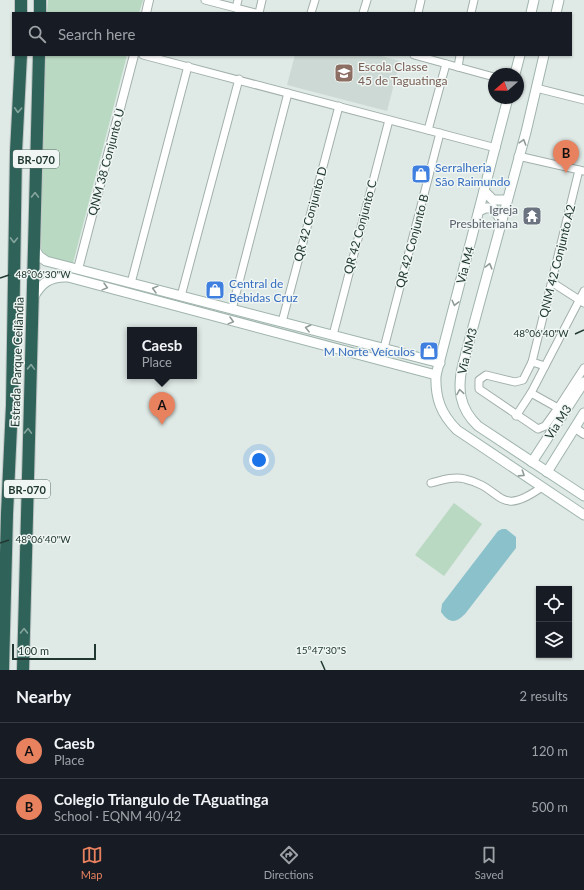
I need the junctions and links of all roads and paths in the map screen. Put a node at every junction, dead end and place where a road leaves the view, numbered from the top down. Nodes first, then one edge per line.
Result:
1 (21, 0) edge
2 (40, 0) edge
3 (149, 0) edge
4 (207, 0) edge
5 (238, 0) edge
6 (262, 0) edge
7 (315, 0) edge
8 (367, 0) edge
9 (421, 0) edge
10 (474, 0) edge
11 (534, 0) edge
12 (559, 0) edge
13 (236, 8) junction
14 (21, 12) edge
15 (40, 12) edge
16 (146, 12) edge
17 (251, 12) edge
18 (259, 12) edge
19 (312, 12) edge
20 (363, 12) edge
21 (418, 12) edge
22 (471, 12) edge
23 (531, 12) edge
24 (556, 12) edge
25 (20, 56) edge
26 (38, 56) edge
27 (134, 56) edge
28 (146, 56) edge
29 (418, 56) edge
30 (460, 56) edge
31 (520, 56) edge
32 (544, 56) edge
33 (446, 64) junction
34 (188, 66) junction
35 (458, 67) junction
36 (517, 68) edge
37 (488, 75) edge
38 (239, 79) junction
39 (536, 88) junction
40 (288, 93) junction
41 (584, 100) edge
42 (507, 104) edge
43 (339, 106) junction
44 (389, 120) junction
45 (428, 130) junction
46 (440, 133) junction
47 (496, 148) junction
48 (518, 156) junction
49 (581, 170) edge
50 (484, 191) junction
51 (506, 200) junction
52 (479, 211) junction
53 (501, 220) junction
54 (34, 248) junction
55 (74, 268) junction
56 (68, 277) junction
57 (131, 283) junction
58 (553, 283) junction
59 (584, 291) edge
60 (181, 296) junction
61 (33, 298) junction
62 (582, 302) edge
63 (232, 309) junction
64 (282, 322) junction
65 (332, 335) junction
66 (384, 348) junction
67 (407, 354) junction
68 (532, 362) junction
69 (440, 363) junction
70 (545, 366) junction
71 (404, 367) junction
72 (584, 368) edge
73 (436, 375) junction
74 (584, 382) edge
75 (531, 393) junction
76 (558, 408) junction
77 (584, 413) edge
78 (516, 416) junction
79 (575, 428) junction
80 (584, 434) edge
81 (496, 438) junction
82 (548, 438) junction
83 (563, 446) junction
84 (483, 448) junction
85 (512, 448) junction
86 (10, 456) junction
87 (28, 457) junction
88 (532, 462) junction
89 (505, 463) junction
90 (547, 472) junction
91 (431, 483) dead end
92 (542, 487) junction
93 (584, 496) edge
94 (584, 515) edge
95 (4, 670) edge
96 (23, 670) edge

1 - 14 highway
2 - 15 highway
3 - 16 street
4 - 13 street
5 - 13 street
6 - 18 street
7 - 19 street
8 - 20 street
9 - 21 street
10 - 22 street
11 - 23 main road
12 - 24 main road
13 - 17 street
25 -> 86 highway, Estrada Parque Ceilândia / BR-070
54 -> 26 highway, Estrada Parque Ceilândia / BR-070
27 - 55 street, QNM 38 Conjunto U
28 - 34 street
29 - 33 street
30 - 35 street
31 - 36 main road
32 - 39 main road
33 - 35 street
33 - 45 street
34 - 38 street
34 - 57 street
35 - 37 street
38 - 40 street
38 - 60 street
39 - 41 street
48 -> 39 main road
40 - 43 street
40 - 63 street
42 - 47 main road, Via M4
43 - 44 street
43 - 64 street, QR 42 Conjunto D
44 - 45 street
44 - 65 street, QR 42 Conjunto C
45 - 46 street
46 - 47 street
46 - 66 street, QR 42 Conjunto B
47 - 50 main road, Via M4
48 - 49 street
48 - 51 main road
49 - 58 street, QNM 42 Conjunto A2
50 - 51 main road
50 - 52 main road, Via M4
51 - 53 main road
52 - 53 main road
52 -> 69 main road, Via M4
81 -> 53 main road, Via NM3
54 - 55 main road
54 - 61 highway, Estrada Parque Ceilândia / BR-070
55 - 56 main road
55 - 57 main road
56 - 61 main road
56 -> 71 main road
60 -> 57 main road
58 - 62 street
58 - 68 street, QNM 42 Conjunto A2
59 - 62 street, QNM 42 Conjunto A2
60 - 63 main road
87 -> 61 highway, Estrada Parque Ceilândia / BR-070
62 - 70 street, QNM 42 Conjunto A2
63 - 64 main road
65 -> 64 main road
65 - 66 main road
66 - 67 main road
67 - 69 main road
67 - 71 main road
68 - 70 street
68 - 78 street, QNM 42 Conjunto A2
69 - 73 main road, Via NM3
70 - 75 street, QNM 42 Conjunto A2
71 - 73 main road
72 - 76 street
73 - 84 main road, Via NM3
74 - 82 main road, Via M3
75 - 76 street
75 - 78 street, QNM 42 Conjunto A2
76 - 78 street
77 - 79 main road, Via M3
79 - 80 street
79 - 83 main road, Via M3
81 - 84 main road
81 - 85 main road, Via NM3
82 - 83 main road
82 - 88 main road, Via M3
83 - 90 main road, Via M3
84 - 89 main road, Via NM3
85 - 88 main road, Via NM3
85 - 89 main road
86 - 87 highway
86 - 95 highway, Estrada Parque Ceilândia / BR-070
96 -> 87 highway, Estrada Parque Ceilândia / BR-070
88 - 90 main road, Via NM3
89 -> 92 main road, Via NM3
90 - 93 main road, Via NM3
91 - 92 street
92 - 94 main road, Via NM3

